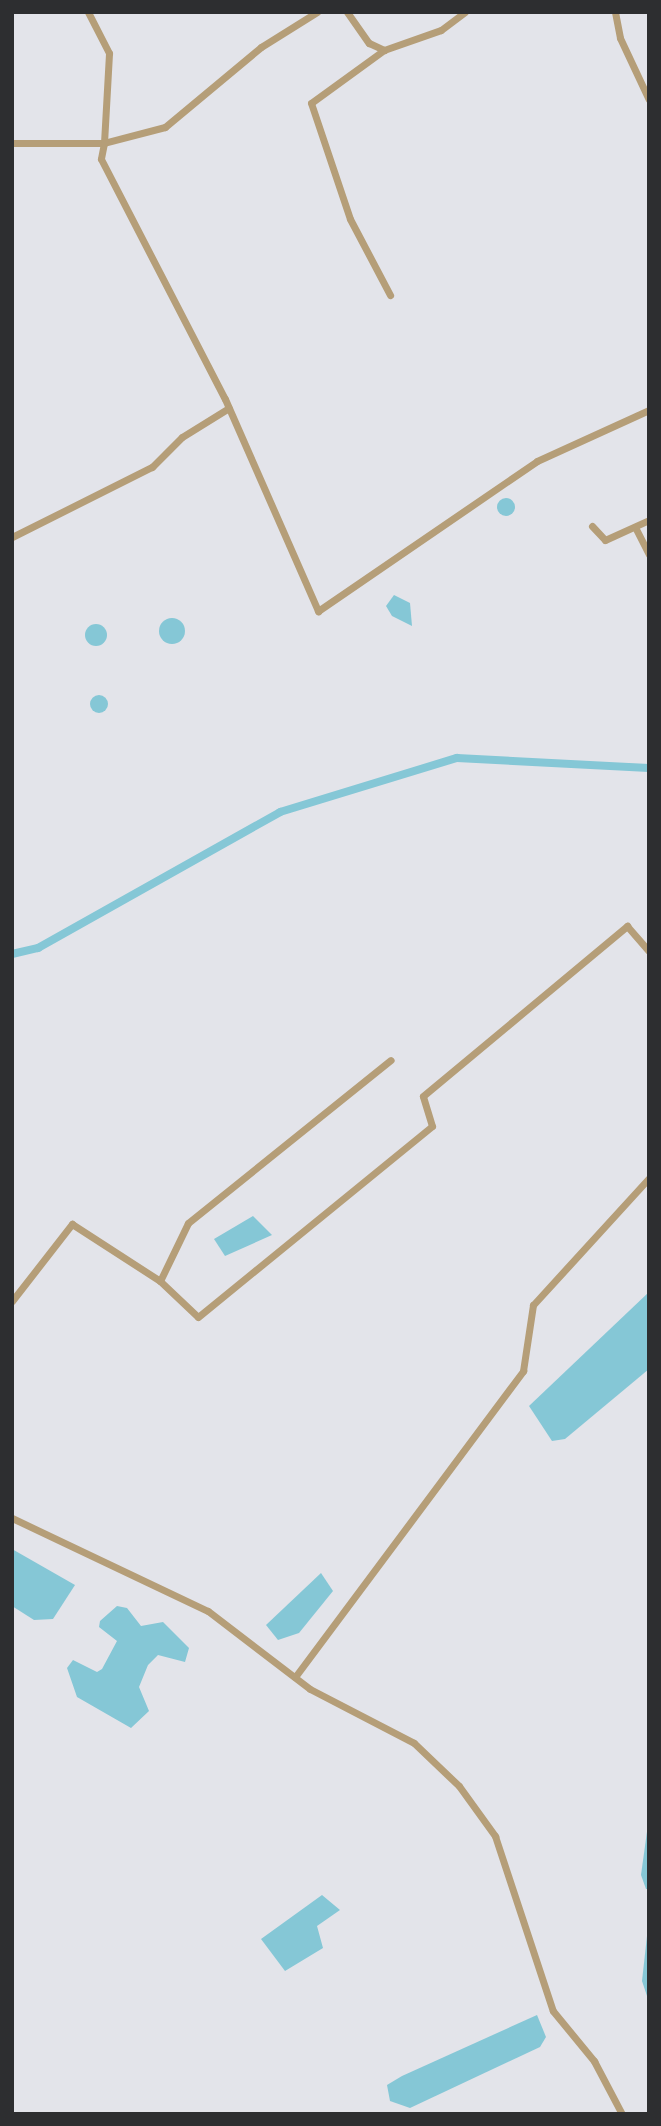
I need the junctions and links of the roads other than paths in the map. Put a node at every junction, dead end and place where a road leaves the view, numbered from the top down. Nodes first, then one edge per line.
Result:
1 (88, 12) edge
2 (317, 12) edge
3 (347, 12) edge
4 (465, 12) edge
5 (615, 12) edge
6 (384, 50) junction
7 (649, 100) edge
8 (12, 143) edge
9 (104, 143) junction
10 (390, 295) dead end
11 (229, 408) junction
12 (649, 410) edge
13 (649, 520) edge
14 (593, 526) dead end
15 (635, 527) junction
16 (12, 537) edge
17 (649, 555) edge
18 (649, 951) edge
19 (391, 1060) dead end
20 (649, 1178) edge
21 (160, 1281) junction
22 (12, 1301) edge
23 (12, 1518) edge
24 (295, 1677) junction
25 (622, 2114) edge

1 - 9 street
2 - 9 street
3 - 6 street
4 - 6 street
5 - 7 street
6 - 10 street
8 - 9 street
9 - 11 street
11 - 12 street
11 - 16 street
13 - 15 street
14 - 15 street
15 - 17 street
18 - 21 street
19 - 21 street
20 - 24 street
21 - 22 street
23 - 24 street
24 - 25 street

